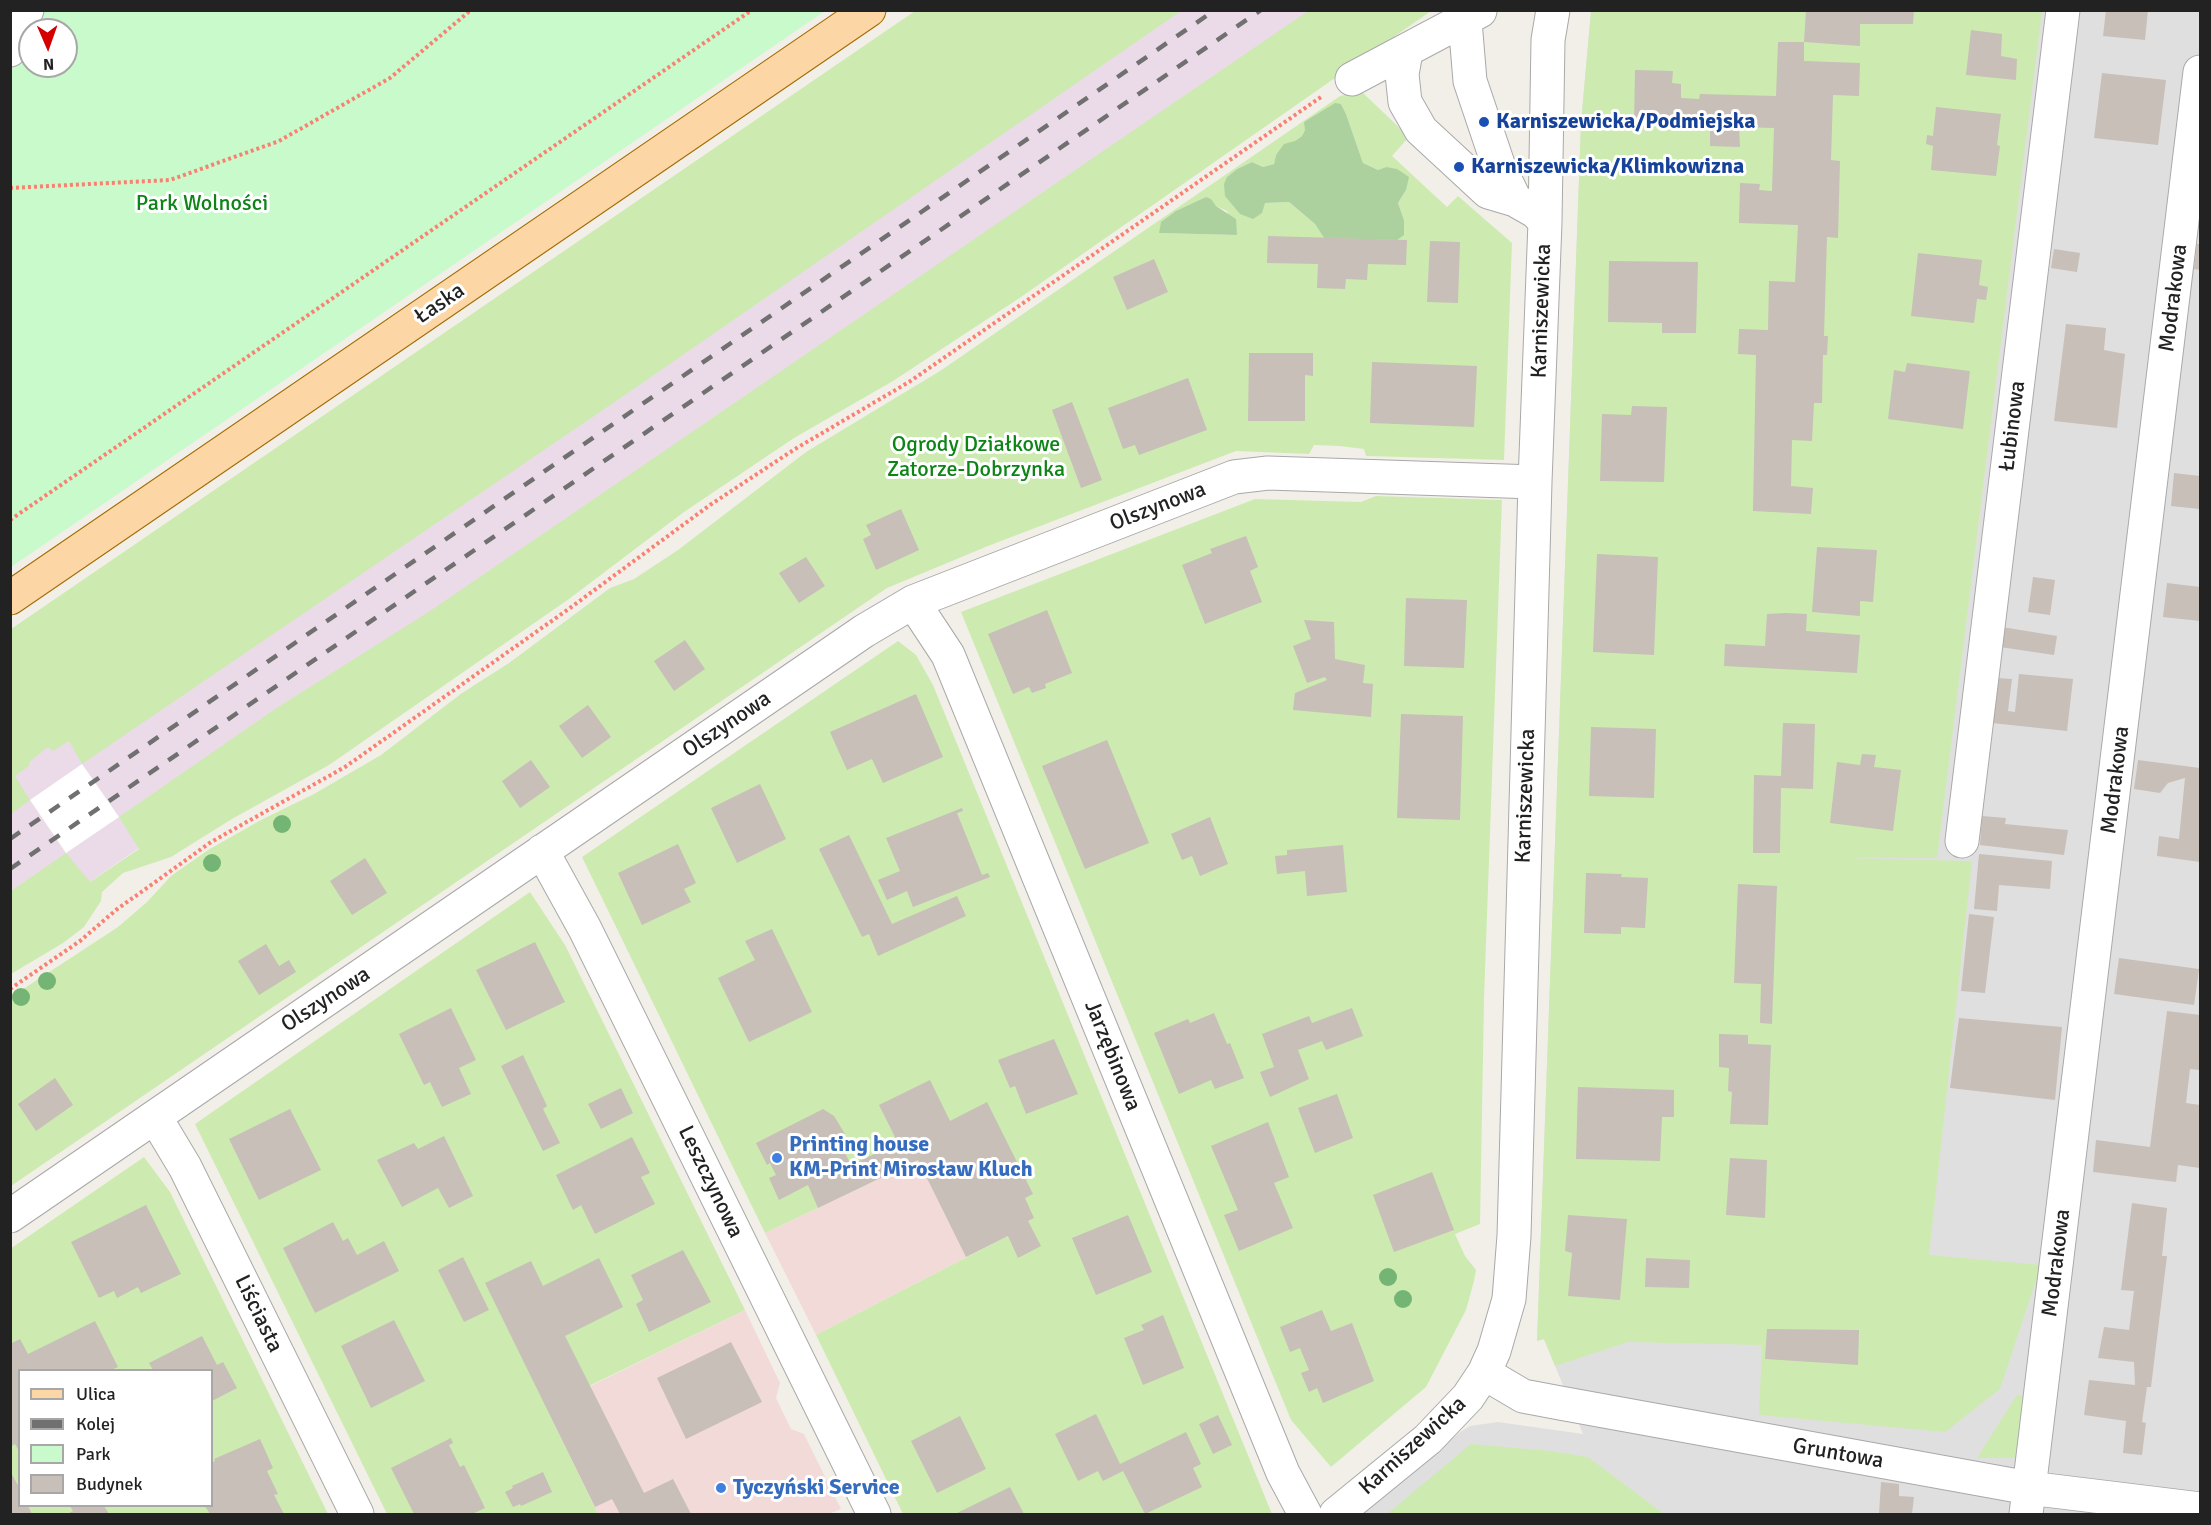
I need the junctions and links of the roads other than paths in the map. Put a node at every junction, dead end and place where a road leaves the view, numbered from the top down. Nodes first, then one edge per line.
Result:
1 (27, 10) edge
2 (869, 10) edge
3 (1553, 10) edge
4 (2063, 10) edge
5 (1473, 16) edge
6 (10, 50) edge
7 (1406, 52) junction
8 (2200, 72) edge
9 (1352, 79) road end
10 (1515, 200) junction
11 (1545, 222) junction
12 (1535, 482) junction
13 (10, 598) edge
14 (913, 602) junction
15 (1962, 841) dead end
16 (542, 851) junction
17 (155, 1117) junction
18 (10, 1216) edge
19 (1484, 1373) junction
20 (2028, 1501) edge
21 (2200, 1509) edge
22 (357, 1515) edge
23 (873, 1515) edge
24 (1305, 1515) edge
25 (1336, 1515) edge

1 - 6 street
2 - 13 main road, Łaska
3 - 11 street, Karniszewicka
4 - 15 street, Łubinowa
5 - 7 street
5 - 10 street
7 - 9 street
7 - 10 street
8 - 20 street, Modrakowa
10 - 11 street
11 - 12 street, Karniszewicka
12 - 14 street, Olszynowa
12 - 19 street, Karniszewicka
14 - 16 street, Olszynowa
14 - 24 street, Jarzębinowa
16 - 17 street, Olszynowa
16 - 23 street, Leszczynowa
17 - 18 street, Olszynowa
17 - 22 street, Liściasta
19 - 20 street, Gruntowa
19 - 25 street, Karniszewicka
20 - 21 street, Gruntowa

